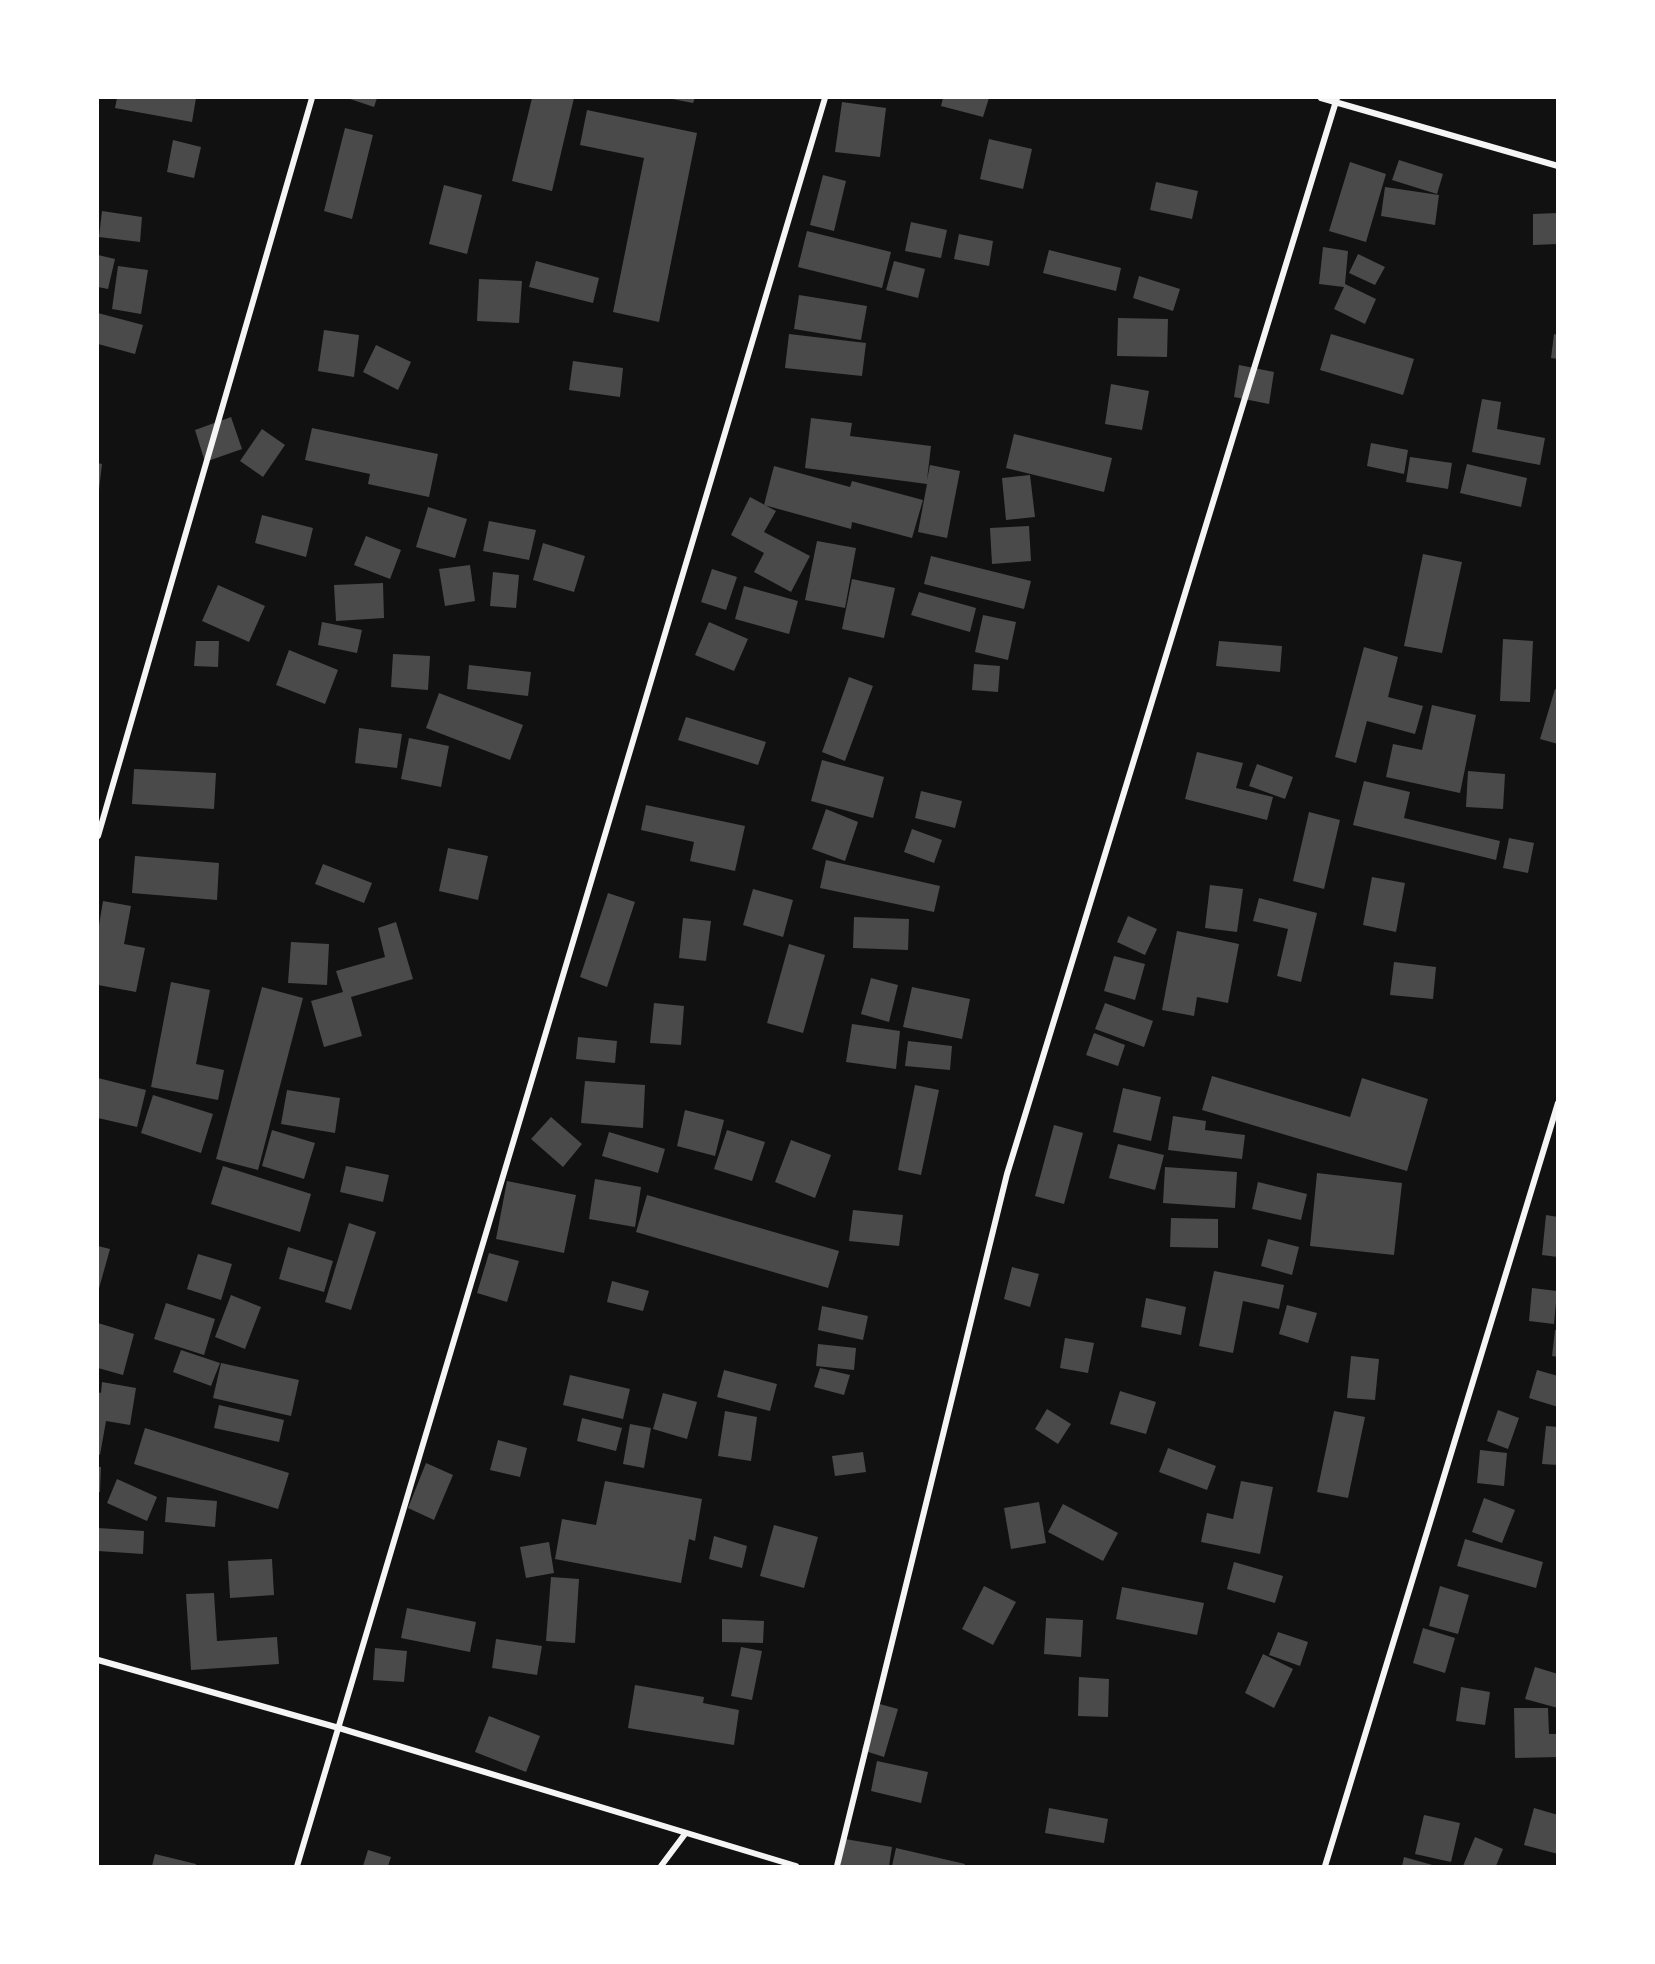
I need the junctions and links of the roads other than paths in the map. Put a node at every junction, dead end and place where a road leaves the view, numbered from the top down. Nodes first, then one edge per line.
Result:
1 (312, 98) edge
2 (825, 98) edge
3 (1322, 98) edge
4 (1336, 100) edge
5 (1557, 166) edge
6 (98, 836) edge
7 (1557, 1103) edge
8 (98, 1660) edge
9 (339, 1728) junction
10 (685, 1834) junction
11 (297, 1866) edge
12 (661, 1866) edge
13 (796, 1866) edge
14 (837, 1866) edge
15 (1325, 1866) edge

1 - 6 street
2 - 9 street
3 - 4 street
4 - 5 street
4 - 14 street
7 - 15 street
8 - 9 street
9 - 10 street
9 - 11 street
10 - 12 street
10 - 13 street

